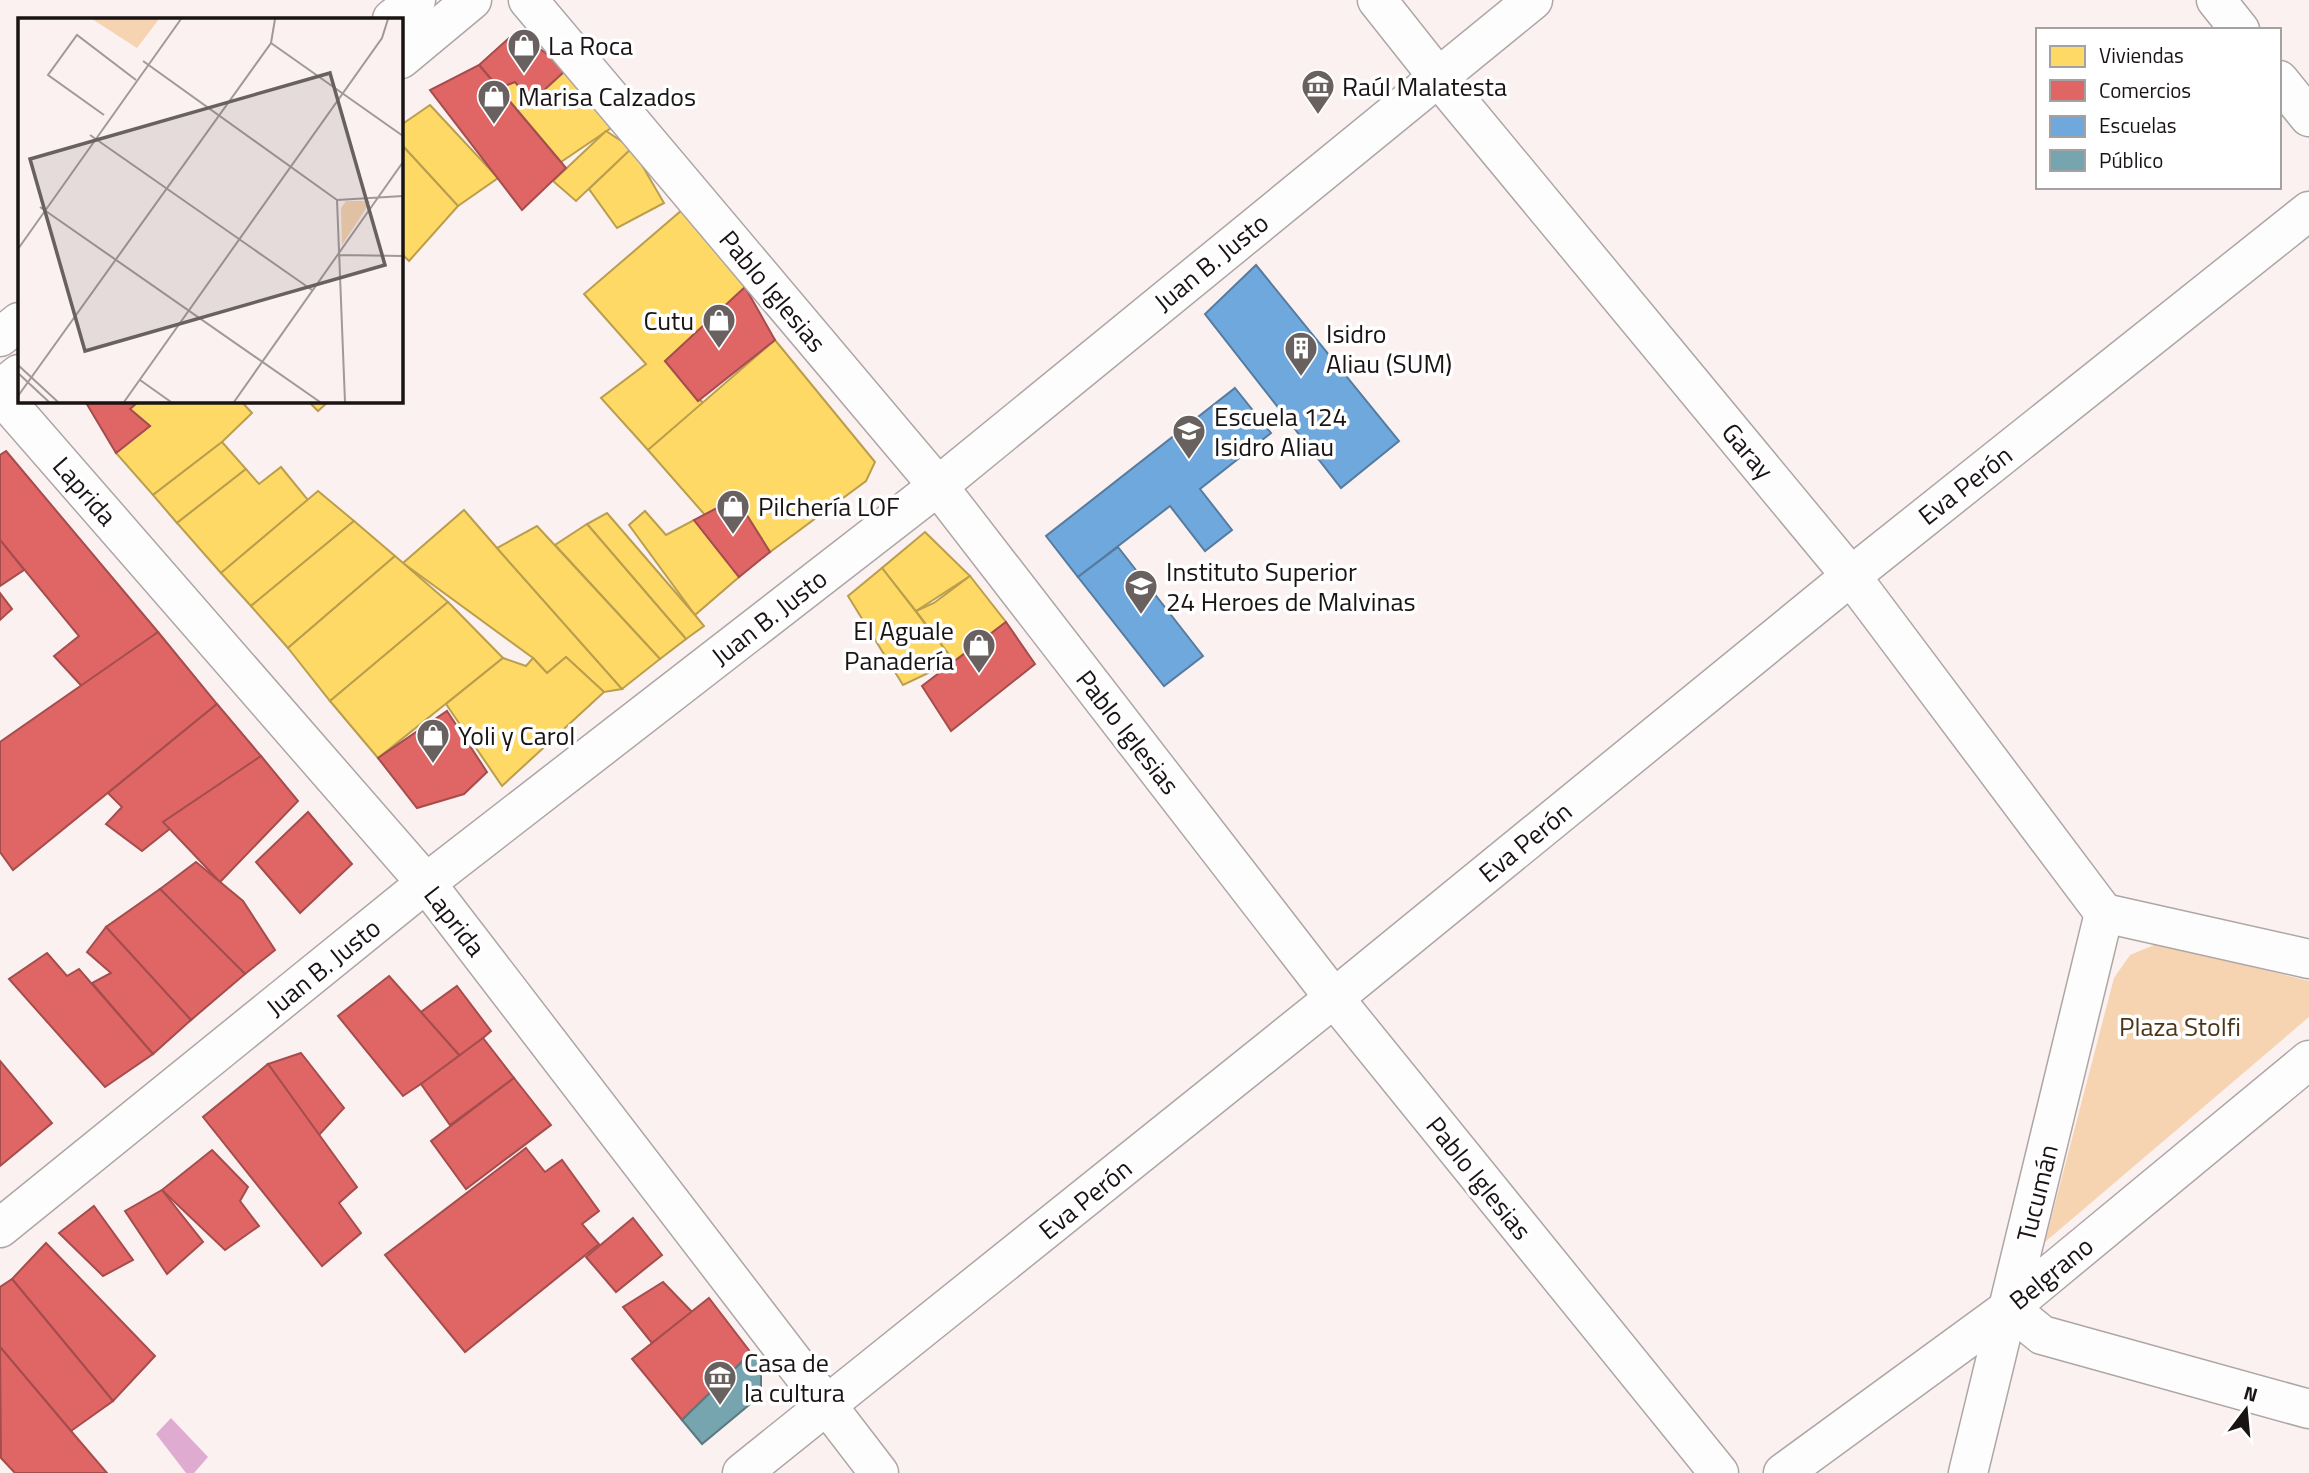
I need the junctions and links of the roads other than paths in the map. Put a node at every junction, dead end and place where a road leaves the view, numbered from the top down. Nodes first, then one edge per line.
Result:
1 (416, 0) edge
2 (472, 0) edge
3 (528, 0) edge
4 (1377, 0) edge
5 (1533, 0) edge
6 (2216, 0) edge
7 (393, 18) edge
8 (2238, 28) edge
9 (402, 59) edge
10 (1438, 77) junction
11 (2281, 82) edge
12 (2309, 117) edge
13 (2309, 211) edge
14 (18, 323) edge
15 (0, 337) edge
16 (18, 375) edge
17 (0, 392) edge
18 (938, 486) junction
19 (1851, 576) junction
20 (426, 883) junction
21 (2104, 913) junction
22 (2309, 959) edge
23 (1334, 998) junction
24 (2309, 1060) edge
25 (0, 1228) edge
26 (2009, 1308) junction
27 (827, 1406) junction
28 (2309, 1409) edge
29 (742, 1473) edge
30 (879, 1473) edge
31 (1718, 1473) edge
32 (1783, 1473) edge
33 (1968, 1473) edge

1 - 7 street
2 - 9 street
3 - 18 street, Pablo Iglesias
4 - 10 street, Garay
5 - 10 street, Juan B. Justo
6 - 8 street
10 - 18 street, Juan B. Justo
10 - 19 street, Garay
11 - 12 street
13 - 19 street, Eva Perón
14 - 15 street
16 - 17 street
17 - 20 street, Laprida
18 - 20 street, Juan B. Justo
18 - 23 street, Pablo Iglesias
19 - 21 street, Garay
19 - 23 street, Eva Perón
20 - 25 street, Juan B. Justo
20 - 27 street, Laprida
21 - 22 street
21 - 26 street, Tucumán
23 - 27 street, Eva Perón
23 - 31 street, Pablo Iglesias
24 - 26 street, Belgrano
26 - 28 street
26 - 32 street, Belgrano
26 - 33 street, Tucumán
27 - 29 street, Eva Perón
27 - 30 street, Laprida

